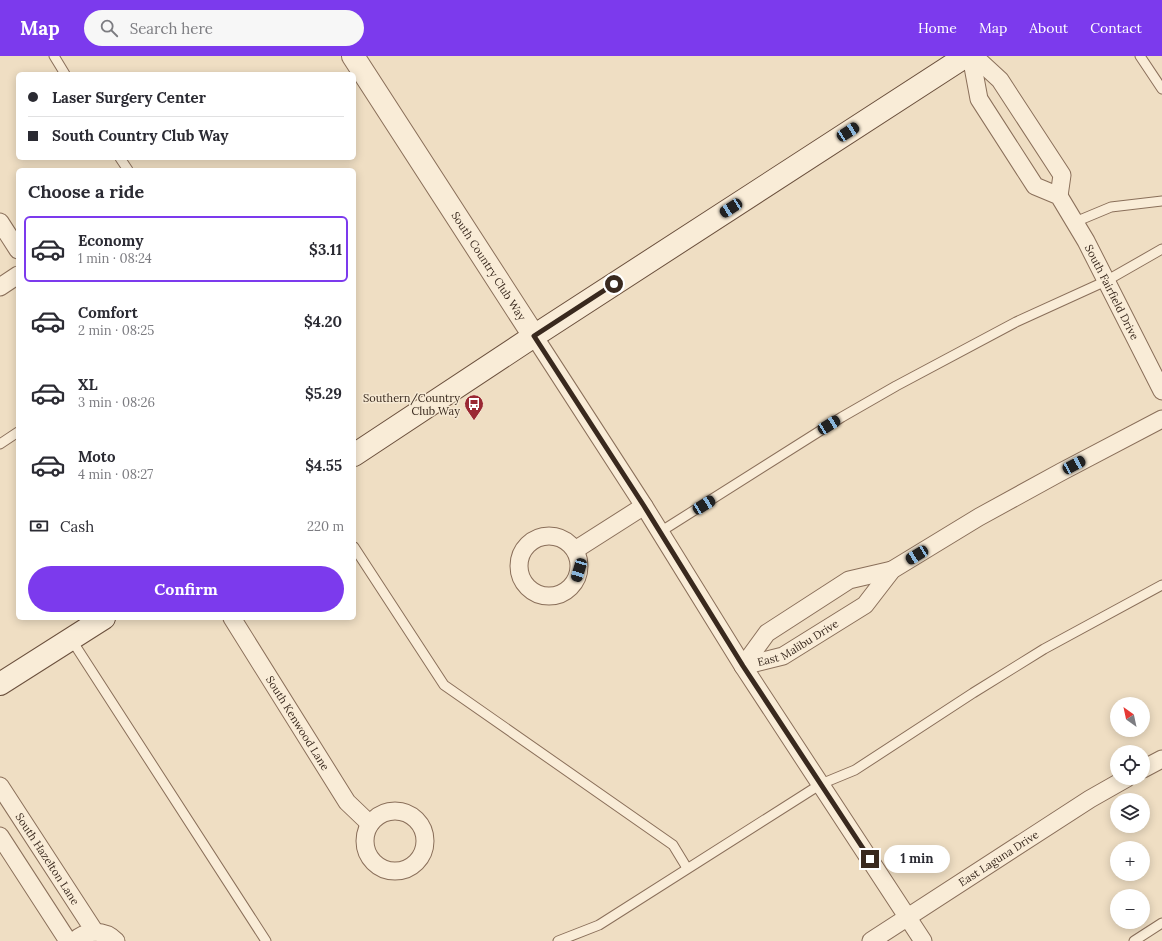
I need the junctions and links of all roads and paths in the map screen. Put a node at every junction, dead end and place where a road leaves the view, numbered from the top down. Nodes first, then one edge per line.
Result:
1 (54, 56) edge
2 (353, 56) edge
3 (966, 56) edge
4 (973, 56) edge
5 (1140, 56) edge
6 (64, 72) edge
7 (1162, 89) edge
8 (1059, 196) junction
9 (1162, 201) edge
10 (0, 222) edge
11 (1075, 222) junction
12 (16, 247) edge
13 (1162, 249) edge
14 (16, 276) edge
15 (1106, 281) junction
16 (0, 287) edge
17 (534, 336) junction
18 (1162, 391) edge
19 (1162, 419) edge
20 (16, 433) edge
21 (0, 444) edge
22 (356, 454) edge
23 (644, 506) junction
24 (660, 532) junction
25 (356, 550) edge
26 (575, 550) dead end
27 (892, 570) junction
28 (1162, 585) edge
29 (101, 620) edge
30 (233, 620) edge
31 (71, 639) junction
32 (743, 666) junction
33 (0, 684) edge
34 (1162, 759) edge
35 (1150, 765) edge
36 (821, 784) junction
37 (1115, 785) edge
38 (0, 786) edge
39 (370, 824) dead end
40 (0, 836) edge
41 (687, 868) junction
42 (908, 917) junction
43 (1162, 923) edge
44 (95, 932) junction
45 (68, 941) edge
46 (74, 941) edge
47 (116, 941) edge
48 (266, 941) edge
49 (558, 941) edge
50 (871, 941) edge
51 (923, 941) edge
52 (1134, 941) edge

1 - 6 lane
2 - 17 main road, South Country Club Way
3 - 17 main road
4 - 8 street
4 - 8 street
5 - 7 lane
8 - 11 street, South Fairfield Drive
9 - 11 lane
10 - 12 street
11 - 15 street, South Fairfield Drive
13 - 15 lane
14 - 16 street
15 - 18 street, South Fairfield Drive
15 - 24 lane
17 - 22 main road
17 - 23 street, South Country Club Way
19 - 27 street, East Malibu Drive
20 - 21 lane
23 - 24 street, South Country Club Way
23 - 26 street
24 - 32 street, South Country Club Way
25 - 41 lane
27 - 32 street, East Malibu Drive
27 - 32 street, East Malibu Drive
28 - 36 lane
29 - 31 main road
30 - 39 street, South Kenwood Lane
31 - 33 main road
31 - 48 lane
32 - 36 street, South Country Club Way
34 - 35 street
36 - 41 lane
36 - 42 street, South Country Club Way
37 - 42 street, East Laguna Drive
38 - 44 street, South Hazelton Lane
40 - 45 street
41 - 49 lane
42 - 50 street, East Laguna Drive
42 - 51 street, South Country Club Way
43 - 52 lane
44 - 46 street
44 - 47 street

